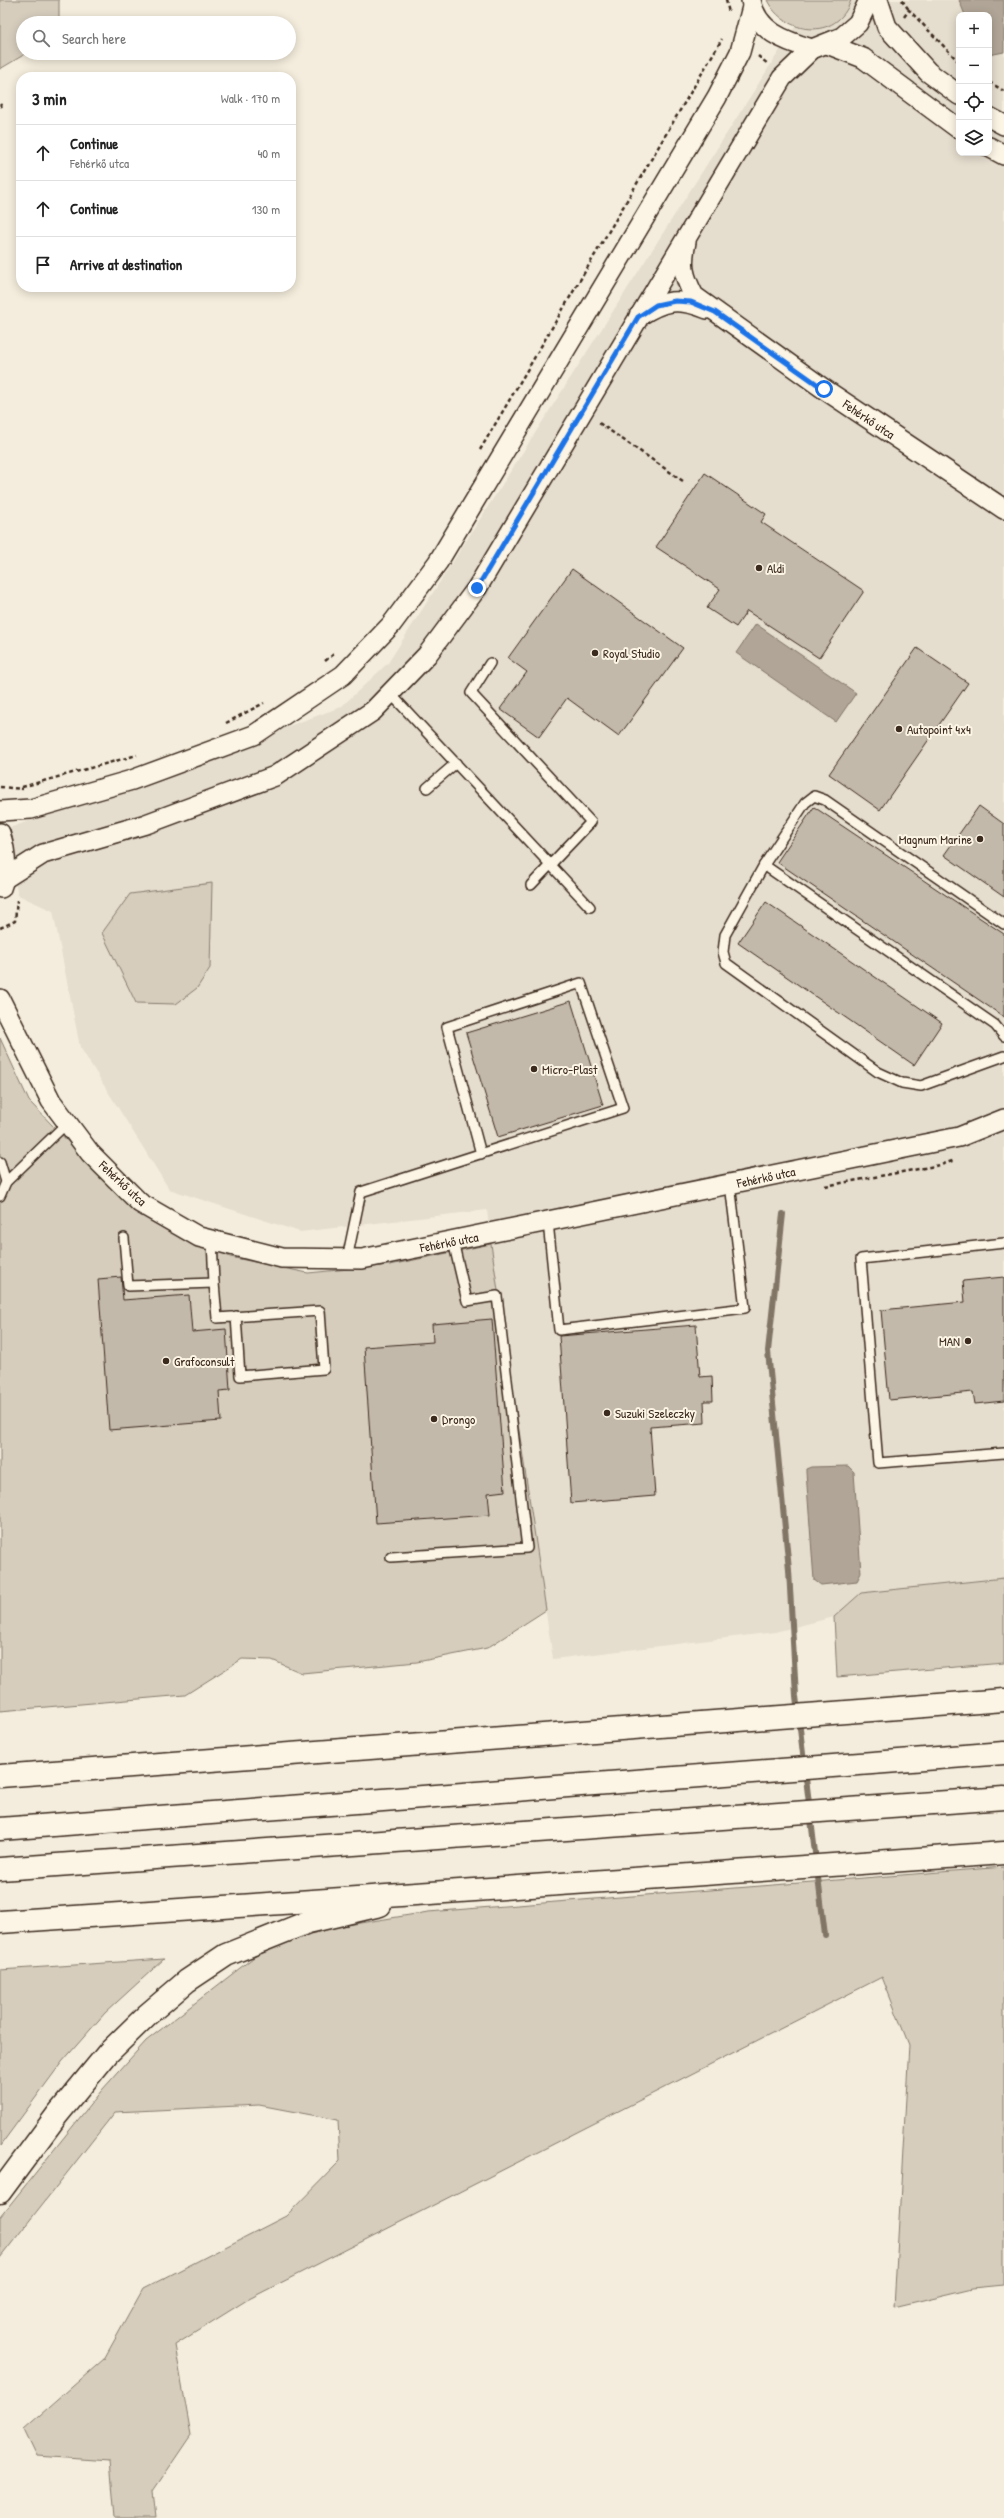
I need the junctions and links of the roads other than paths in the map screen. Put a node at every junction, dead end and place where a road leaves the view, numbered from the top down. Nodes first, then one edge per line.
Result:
1 (869, 0) edge
2 (878, 0) edge
3 (751, 3) edge
4 (819, 47) junction
5 (956, 93) edge
6 (992, 119) edge
7 (1004, 125) edge
8 (956, 127) edge
9 (992, 149) edge
10 (1004, 155) edge
11 (687, 237) junction
12 (715, 312) junction
13 (638, 317) junction
14 (1004, 509) edge
15 (490, 663) dead end
16 (390, 693) junction
17 (456, 763) junction
18 (427, 788) dead end
19 (0, 811) edge
20 (0, 833) edge
21 (550, 865) junction
22 (764, 865) junction
23 (531, 885) dead end
24 (7, 888) edge
25 (590, 907) dead end
26 (1004, 924) edge
27 (1, 997) edge
28 (1004, 1036) edge
29 (1004, 1056) edge
30 (1004, 1119) edge
31 (67, 1123) junction
32 (481, 1154) junction
33 (0, 1162) edge
34 (6, 1182) junction
35 (730, 1184) junction
36 (0, 1196) edge
37 (548, 1222) junction
38 (124, 1238) dead end
39 (212, 1240) junction
40 (453, 1241) junction
41 (1004, 1243) edge
42 (347, 1259) junction
43 (214, 1283) junction
44 (236, 1316) junction
45 (1004, 1453) edge
46 (391, 1557) dead end
47 (1004, 1700) edge
48 (1004, 1753) edge
49 (0, 1776) edge
50 (1004, 1798) edge
51 (0, 1829) edge
52 (1004, 1853) edge
53 (0, 1869) edge
54 (426, 1895) junction
55 (0, 1922) edge
56 (0, 2192) edge

1 - 4 street
2 - 5 street
3 - 4 street
3 - 19 street
4 - 8 street
4 - 11 street
6 - 7 street
9 - 10 street
11 - 12 street
11 - 13 street
12 - 13 street
12 - 14 street, Fehérkő utca
13 - 16 street
15 - 21 lane
16 - 17 lane
16 - 24 street
17 - 18 lane
17 - 21 lane
20 - 24 street
21 - 23 lane
21 - 25 lane
22 - 26 lane
22 - 28 lane
22 - 29 lane
27 - 31 street, Fehérkő utca
30 - 35 street, Fehérkő utca
31 - 34 lane
31 - 39 street, Fehérkő utca
32 - 32 lane
32 - 42 lane
33 - 34 lane
34 - 36 lane
35 - 37 street, Fehérkő utca
35 - 37 lane
37 - 40 street, Fehérkő utca
38 - 43 lane
39 - 42 street, Fehérkő utca
39 - 43 lane
40 - 42 street, Fehérkő utca
40 - 46 lane
41 - 45 lane
43 - 44 lane
44 - 44 lane
47 - 49 highway
48 - 51 highway
50 - 53 highway
52 - 54 highway
54 - 55 highway
54 - 56 highway

